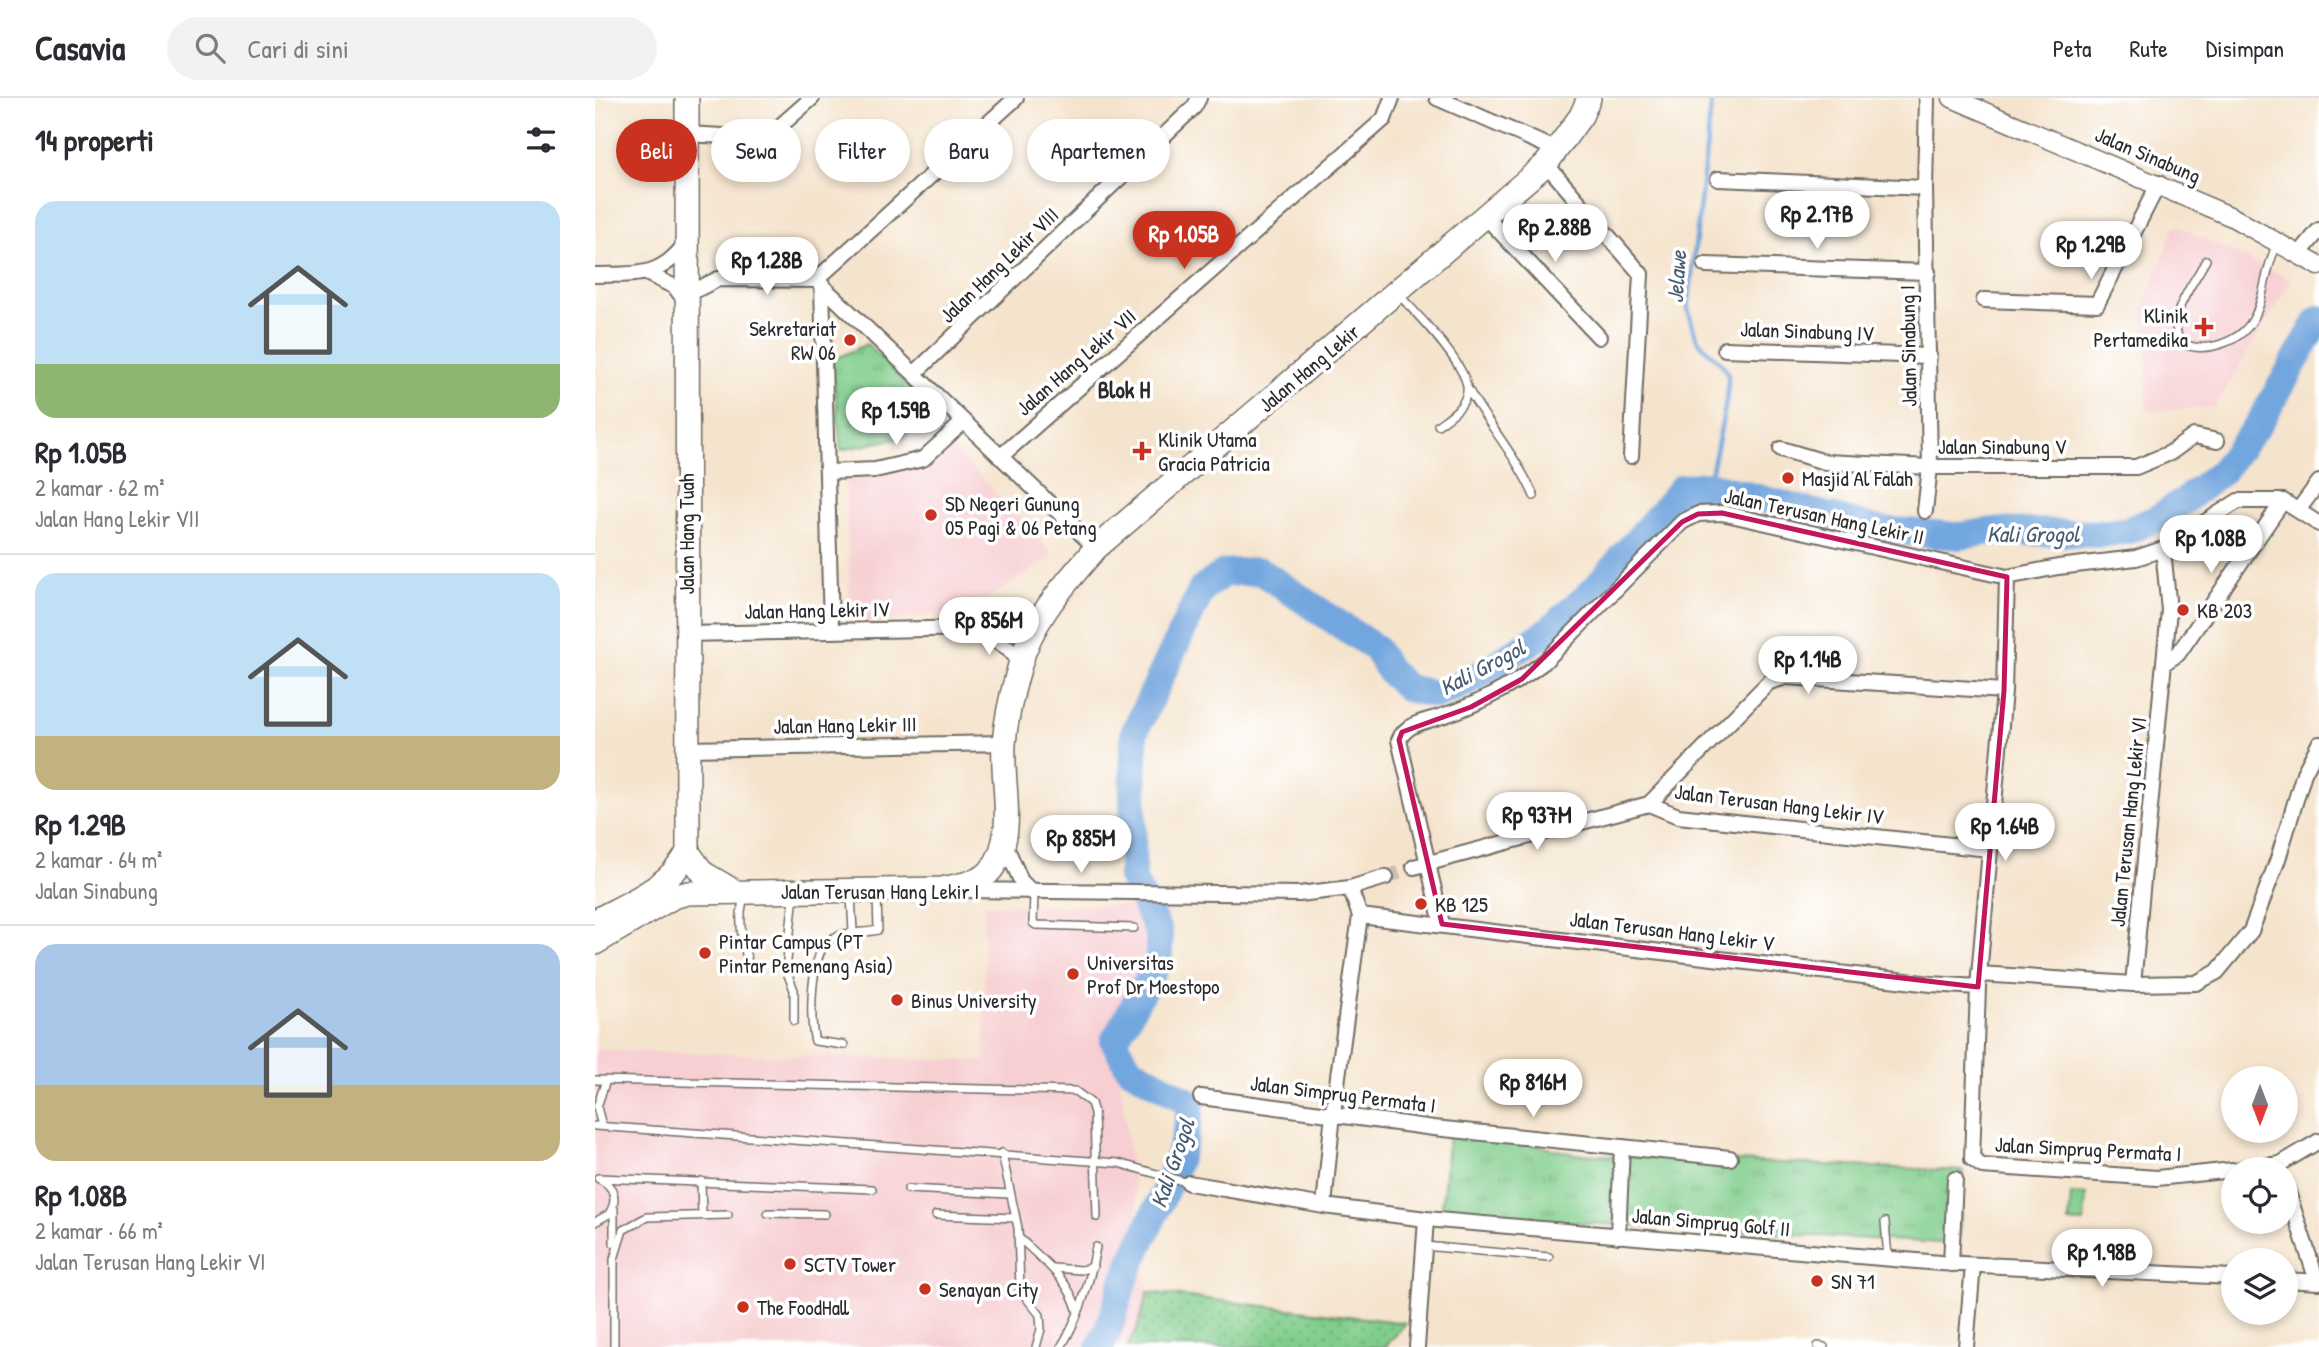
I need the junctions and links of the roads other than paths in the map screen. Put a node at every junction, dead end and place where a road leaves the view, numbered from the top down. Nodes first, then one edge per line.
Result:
1 (687, 98) edge
2 (812, 98) edge
3 (1016, 98) edge
4 (1199, 98) edge
5 (1392, 98) edge
6 (1437, 98) edge
7 (1589, 98) edge
8 (1927, 98) edge
9 (1952, 98) edge
10 (686, 119) edge
11 (697, 135) edge
12 (1552, 157) junction
13 (1719, 179) dead end
14 (686, 182) edge
15 (2159, 183) junction
16 (1925, 188) junction
17 (1485, 216) junction
18 (2319, 230) edge
19 (2279, 242) junction
20 (685, 244) junction
21 (2300, 253) junction
22 (2206, 260) dead end
23 (1705, 265) dead end
24 (2319, 266) edge
25 (1928, 272) junction
26 (648, 274) junction
27 (595, 275) edge
28 (819, 282) junction
29 (1397, 293) junction
30 (686, 299) junction
31 (1984, 300) dead end
32 (1599, 337) dead end
33 (1725, 349) dead end
34 (1929, 356) junction
35 (915, 373) junction
36 (1467, 388) junction
37 (963, 422) junction
38 (1439, 425) dead end
39 (2217, 441) dead end
40 (1781, 449) dead end
41 (1631, 456) dead end
42 (1000, 457) junction
43 (1930, 467) junction
44 (828, 472) junction
45 (2319, 482) edge
46 (1534, 496) dead end
47 (2283, 501) junction
48 (2299, 509) junction
49 (1926, 511) dead end
50 (2319, 524) edge
51 (1096, 548) junction
52 (2163, 549) junction
53 (2007, 577) junction
54 (831, 629) junction
55 (686, 634) junction
56 (1020, 662) junction
57 (2164, 663) junction
58 (2004, 691) junction
59 (1005, 743) junction
60 (2319, 744) edge
61 (686, 749) junction
62 (1649, 804) junction
63 (1006, 845) junction
64 (1989, 849) junction
65 (688, 852) junction
66 (1421, 865) junction
67 (1386, 877) tunnel mouth
68 (1350, 888) junction
69 (943, 889) junction
70 (739, 890) junction
71 (795, 891) junction
72 (851, 891) junction
73 (877, 891) junction
74 (1033, 892) junction
75 (1360, 916) junction
76 (595, 921) edge
77 (1442, 923) junction
78 (1134, 928) dead end
79 (853, 933) junction
80 (595, 943) edge
81 (749, 966) dead end
82 (1978, 980) junction
83 (2133, 984) junction
84 (794, 1021) dead end
85 (843, 1045) dead end
86 (595, 1080) edge
87 (606, 1080) junction
88 (1201, 1097) dead end
89 (1333, 1113) junction
90 (598, 1126) edge
91 (2319, 1141) edge
92 (1622, 1147) junction
93 (1002, 1153) junction
94 (2295, 1157) edge
95 (1730, 1158) dead end
96 (1093, 1162) junction
97 (2221, 1171) edge
98 (597, 1178) edge
99 (1955, 1179) dead end
100 (701, 1181) junction
101 (1189, 1182) joint
102 (872, 1189) dead end
103 (908, 1189) dead end
104 (1010, 1194) junction
105 (614, 1202) junction
106 (1324, 1206) junction
107 (768, 1213) dead end
108 (825, 1214) dead end
109 (702, 1215) junction
110 (727, 1215) dead end
111 (936, 1216) dead end
112 (1097, 1217) dead end
113 (1015, 1218) junction
114 (1426, 1219) junction
115 (595, 1222) edge
116 (1885, 1222) dead end
117 (2298, 1222) edge
118 (1618, 1236) junction
119 (1019, 1238) junction
120 (1425, 1246) junction
121 (1096, 1247) dead end
122 (1549, 1257) dead end
123 (1888, 1258) junction
124 (614, 1259) junction
125 (1951, 1264) junction
126 (1973, 1265) junction
127 (1052, 1267) junction
128 (1093, 1267) junction
129 (2221, 1277) edge
130 (2298, 1280) edge
131 (2318, 1281) edge
132 (1078, 1314) junction
133 (1818, 1346) edge
134 (614, 1347) edge
135 (1037, 1347) edge
136 (1061, 1347) edge
137 (1417, 1347) edge
138 (1824, 1347) edge
139 (1966, 1347) edge

1 - 10 main road, Jalan Hang Tuah
2 - 11 street
3 - 28 street
4 - 35 street, Jalan Hang Lekir VIII
5 - 42 street, Jalan Hang Lekir VII
6 - 12 street
7 - 12 main road, Jalan Hang Lekir
8 - 16 street, Jalan Sinabung I
9 - 15 street, Jalan Sinabung
12 - 17 main road, Jalan Hang Lekir
12 - 41 street
13 - 16 street
14 - 20 main road, Jalan Hang Tuah
15 - 19 street, Jalan Sinabung
15 - 31 street
16 - 25 street, Jalan Sinabung I
17 - 29 main road, Jalan Hang Lekir
17 - 32 street
18 - 21 street
19 - 21 street, Jalan Sinabung
19 - 22 lane
20 - 26 street
20 - 30 main road, Jalan Hang Tuah
21 - 24 street, Jalan Sinabung
23 - 25 street
25 - 34 street, Jalan Sinabung I
26 - 27 street
26 - 30 street
28 - 30 street
28 - 35 street
28 - 44 street
29 - 36 lane
29 - 51 main road, Jalan Hang Lekir
30 - 55 main road, Jalan Hang Tuah
33 - 34 street, Jalan Sinabung IV
34 - 43 street, Jalan Sinabung I
35 - 37 street
36 - 38 lane
36 - 46 lane
37 - 42 street
37 - 44 street
39 - 43 street, Jalan Sinabung V
40 - 43 street, Jalan Sinabung V
42 - 51 street
43 - 49 street, Jalan Sinabung I
44 - 54 street
45 - 48 street
47 - 48 street, Jalan Terusan Hang Lekir II
47 - 52 street, Jalan Terusan Hang Lekir II
47 - 57 street
48 - 50 street, Jalan Terusan Hang Lekir II
51 - 56 main road, Jalan Hang Lekir
52 - 53 street, Jalan Terusan Hang Lekir II
52 - 57 street, Jalan Terusan Hang Lekir VI
53 - 58 street
53 - 66 street, Jalan Terusan Hang Lekir II
54 - 55 street, Jalan Hang Lekir IV
54 - 56 street, Jalan Hang Lekir IV
55 - 61 main road, Jalan Hang Tuah
56 - 59 main road, Jalan Hang Lekir
57 - 83 street, Jalan Terusan Hang Lekir VI
58 - 62 street
58 - 64 street
59 - 61 street, Jalan Hang Lekir III
59 - 63 main road, Jalan Hang Lekir
60 - 83 street
61 - 65 main road, Jalan Hang Tuah
62 - 64 street, Jalan Terusan Hang Lekir IV
62 - 66 street
63 - 69 main road
63 - 74 street, Jalan Hang Lekir
64 - 82 street
65 - 70 main road
65 - 76 main road
66 - 77 street, Jalan Terusan Hang Lekir II
67 - 68 street, Jalan Terusan Hang Lekir I
68 - 74 street, Jalan Terusan Hang Lekir I
68 - 75 street
69 - 73 main road, Jalan Terusan Hang Lekir I
69 - 74 street, Jalan Terusan Hang Lekir I
70 - 71 main road, Jalan Terusan Hang Lekir I
70 - 80 main road, Jalan Terusan Hang Lekir I
70 - 81 lane
71 - 72 main road, Jalan Terusan Hang Lekir I
71 - 84 lane
72 - 73 main road, Jalan Terusan Hang Lekir I
72 - 79 lane
73 - 79 lane
74 - 78 lane
75 - 77 street, Jalan Terusan Hang Lekir V
75 - 89 street
77 - 82 street, Jalan Terusan Hang Lekir V
79 - 85 lane
82 - 83 street
82 - 97 street, Jalan Simprug Permata I
86 - 87 lane
87 - 90 lane
87 - 96 lane
88 - 89 street, Jalan Simprug Permata I
89 - 92 street, Jalan Simprug Permata I
89 - 106 street
90 - 93 lane
91 - 94 street
92 - 95 street, Jalan Simprug Permata I
92 - 118 street
93 - 96 lane
93 - 104 lane
96 - 101 lane
96 - 112 lane
98 - 100 lane
98 - 105 lane
99 - 125 street
100 - 102 lane
100 - 109 lane
101 - 106 street, Jalan Simprug Golf II
103 - 104 lane
104 - 113 lane
105 - 115 lane
105 - 124 lane
106 - 114 street, Jalan Simprug Golf II
107 - 108 lane
109 - 110 lane
109 - 124 lane
111 - 113 lane
113 - 119 lane
114 - 118 street, Jalan Simprug Golf II
114 - 120 street
116 - 123 lane
117 - 131 street
118 - 123 street, Jalan Simprug Golf II
119 - 127 lane
119 - 135 lane
120 - 122 lane
120 - 137 street
121 - 128 lane
123 - 125 street, Jalan Simprug Golf II
124 - 134 lane
125 - 126 street, Jalan Simprug Golf II
126 - 129 street, Jalan Simprug Golf II
126 - 139 street
127 - 128 lane
127 - 132 lane
128 - 132 lane
130 - 131 street
132 - 136 lane
133 - 138 lane

